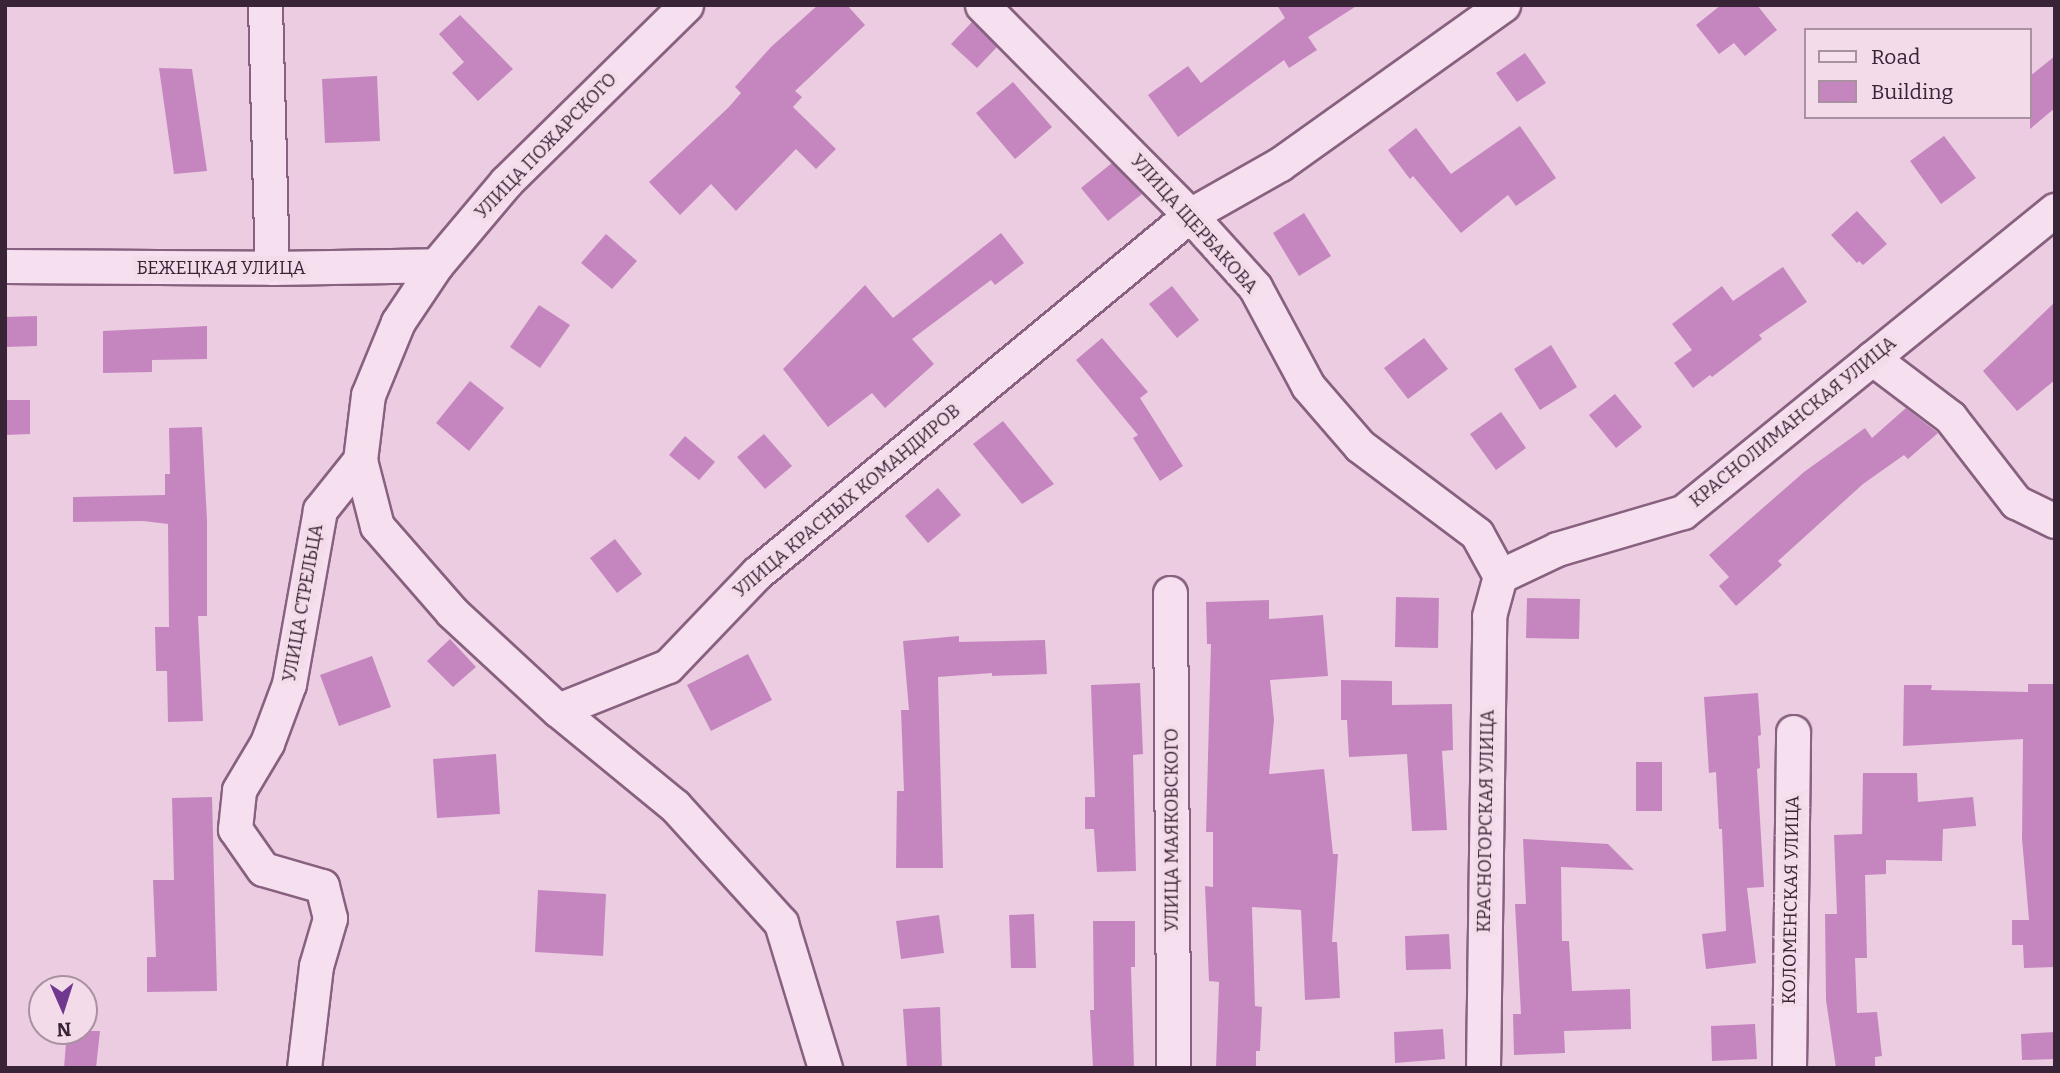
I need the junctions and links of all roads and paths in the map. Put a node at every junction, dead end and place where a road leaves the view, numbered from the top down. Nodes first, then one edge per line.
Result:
1 (265, 5) edge
2 (686, 5) edge
3 (982, 5) edge
4 (1503, 5) edge
5 (2055, 210) edge
6 (1190, 215) junction
7 (436, 265) junction
8 (5, 266) edge
9 (272, 268) junction
10 (1872, 358) junction
11 (360, 460) junction
12 (2055, 522) edge
13 (1500, 576) junction
14 (1170, 593) dead end
15 (558, 710) junction
16 (1793, 732) dead end
17 (304, 1068) edge
18 (825, 1068) edge
19 (1173, 1068) edge
20 (1483, 1068) edge
21 (1789, 1068) edge

1 - 9 street
2 - 7 street, УЛИЦА ПОЖАРСКОГО
3 - 6 street, УЛИЦА ЩЕРБАКОВА
4 - 6 street, УЛИЦА КРАСНЫХ КОМАНДИРОВ
5 - 10 street, КРАСНОЛИМАНСКАЯ УЛИЦА
6 - 13 street, УЛИЦА ЩЕРБАКОВА
6 - 15 street, УЛИЦА КРАСНЫХ КОМАНДИРОВ
7 - 9 street, БЕЖЕЦКАЯ УЛИЦА
7 - 11 street, УЛИЦА ПОЖАРСКОГО
8 - 9 street, БЕЖЕЦКАЯ УЛИЦА
10 - 12 street
10 - 13 street, КРАСНОЛИМАНСКАЯ УЛИЦА
11 - 15 street, УЛИЦА ПОЖАРСКОГО
11 - 17 street, УЛИЦА СТРЕЛЬЦА
13 - 20 street, КРАСНОГОРСКАЯ УЛИЦА
14 - 19 street, УЛИЦА МАЯКОВСКОГО
15 - 18 street
16 - 21 street, КОЛОМЕНСКАЯ УЛИЦА

